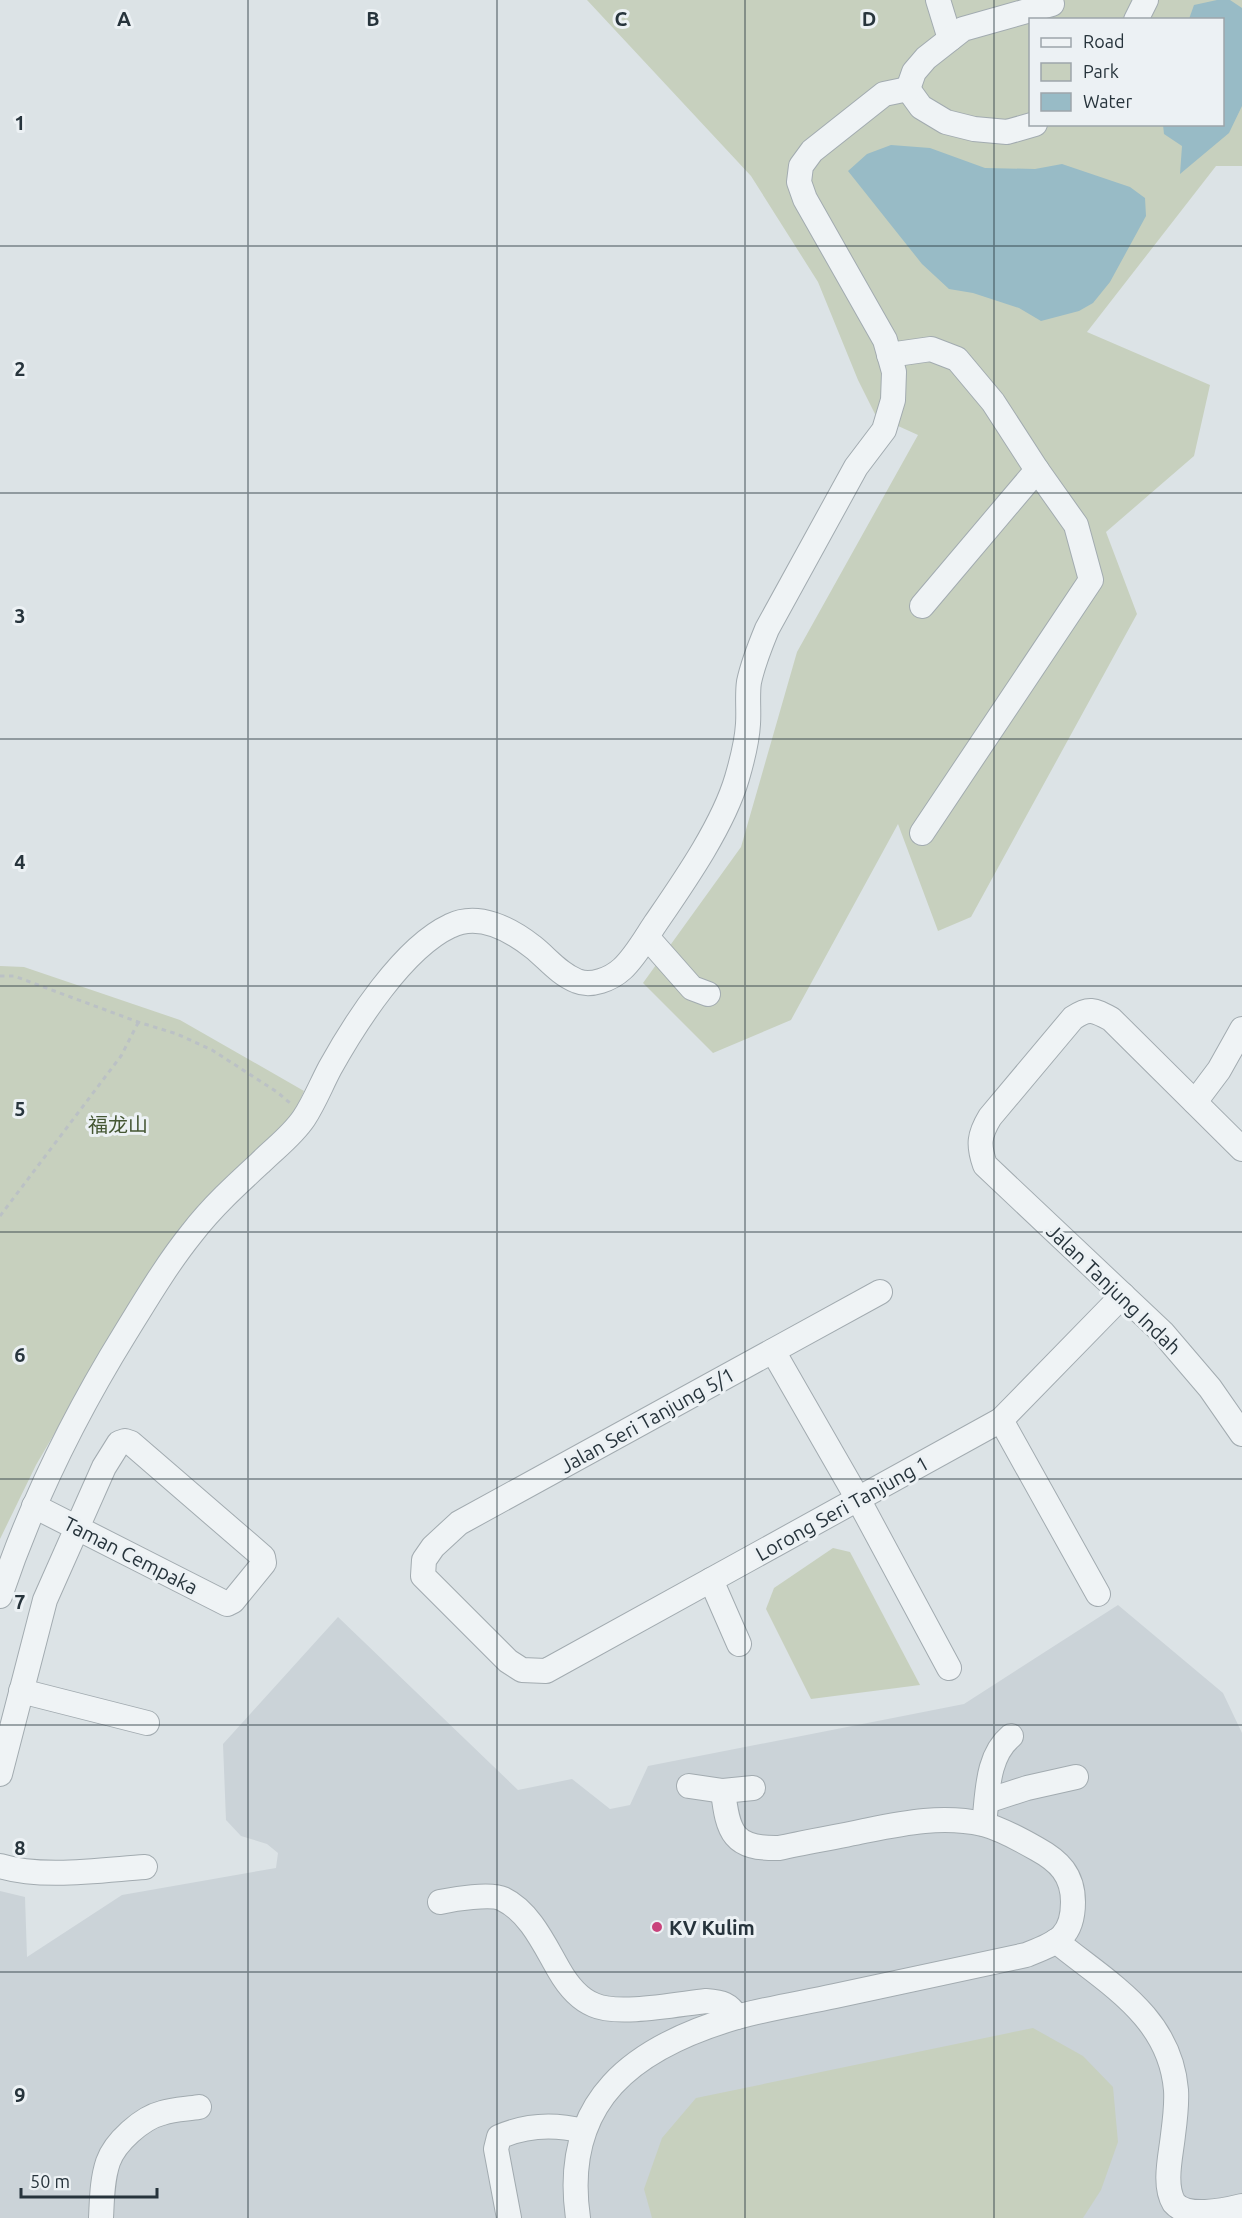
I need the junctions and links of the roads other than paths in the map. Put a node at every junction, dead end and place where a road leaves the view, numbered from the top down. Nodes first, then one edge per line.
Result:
1 (938, 0) edge
2 (1146, 0) edge
3 (1052, 4) dead end
4 (1137, 18) edge
5 (950, 39) junction
6 (908, 89) junction
7 (1029, 126) edge
8 (889, 355) junction
9 (1037, 470) junction
10 (922, 606) dead end
11 (921, 833) dead end
12 (647, 936) junction
13 (708, 994) dead end
14 (1242, 1029) edge
15 (1195, 1102) junction
16 (1242, 1149) edge
17 (880, 1292) dead end
18 (1123, 1295) junction
19 (773, 1351) junction
20 (1001, 1420) junction
21 (1242, 1434) edge
22 (858, 1499) junction
23 (34, 1506) junction
24 (76, 1526) junction
25 (711, 1580) junction
26 (1098, 1594) dead end
27 (0, 1596) edge
28 (739, 1644) dead end
29 (949, 1668) dead end
30 (528, 1671) joint
31 (21, 1691) junction
32 (147, 1723) dead end
33 (1011, 1736) dead end
34 (1, 1765) edge
35 (1076, 1777) dead end
36 (689, 1786) dead end
37 (753, 1788) dead end
38 (723, 1791) junction
39 (987, 1800) junction
40 (984, 1824) junction
41 (0, 1866) edge
42 (145, 1867) dead end
43 (440, 1902) dead end
44 (1056, 1941) junction
45 (737, 2017) junction
46 (199, 2107) dead end
47 (583, 2131) junction
48 (1242, 2206) edge
49 (102, 2218) edge
50 (509, 2218) edge
51 (578, 2218) edge

1 - 5 street
2 - 4 street
3 - 5 street
5 - 6 street
6 - 7 street
6 - 8 street
8 - 9 street
8 - 12 street
9 - 10 street
9 - 11 street
12 - 13 street
12 - 23 street
14 - 15 street
15 - 16 street
15 - 18 street, Jalan Tanjung Indah
17 - 19 street, Jalan Seri Tanjung 5/1
18 - 20 street, Lorong Seri Tanjung 1
18 - 21 street, Jalan Tanjung Indah
19 - 22 street
19 - 30 street, Jalan Seri Tanjung 5/1
20 - 22 street, Lorong Seri Tanjung 1
20 - 26 street
22 - 25 street, Lorong Seri Tanjung 1
22 - 29 street
23 - 24 street, Taman Cempaka
23 - 27 street
24 - 24 street, Taman Cempaka
24 - 31 street
25 - 28 street
25 - 30 street, Lorong Seri Tanjung 1
31 - 32 street
31 - 34 street
33 - 39 street
35 - 39 street
36 - 38 street
37 - 38 street
38 - 40 street
39 - 40 street
40 - 44 street
41 - 42 street
43 - 45 street
44 - 45 street
44 - 48 street
45 - 47 street
46 - 49 street
47 - 50 street
47 - 51 street

